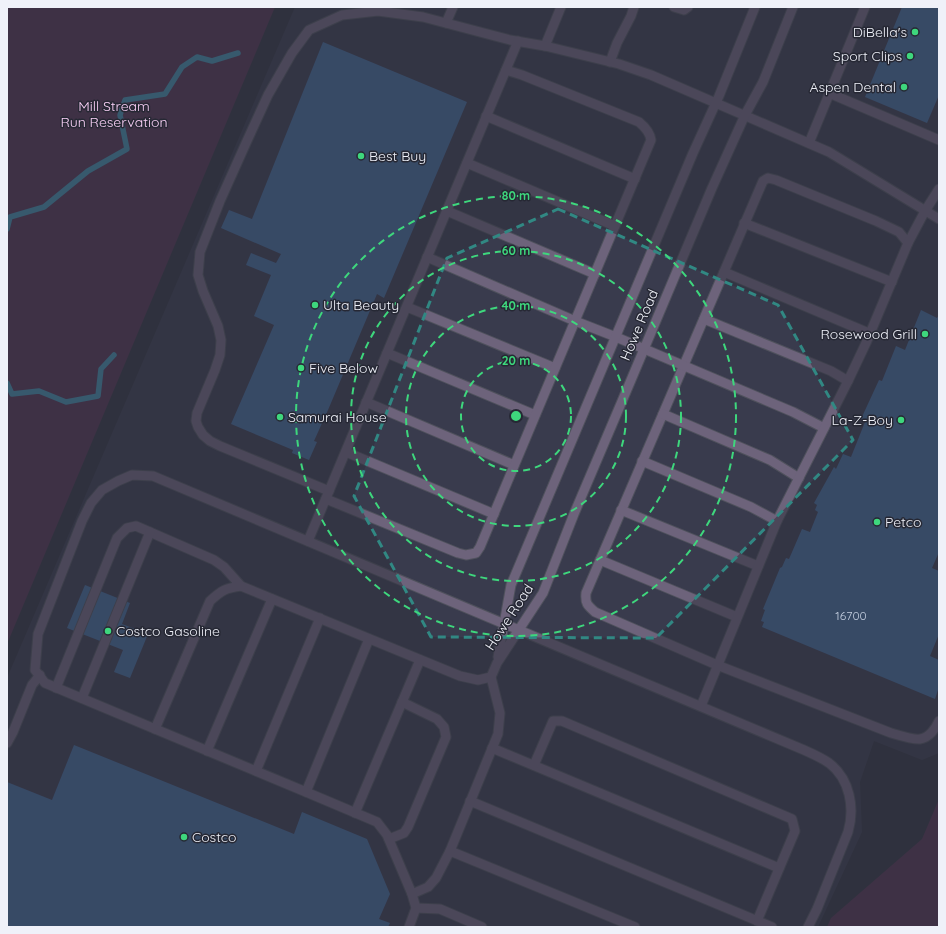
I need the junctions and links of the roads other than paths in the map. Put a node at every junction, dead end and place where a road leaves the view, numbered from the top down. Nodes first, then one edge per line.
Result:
1 (453, 7) edge
2 (561, 7) edge
3 (634, 7) edge
4 (674, 7) edge
5 (688, 7) edge
6 (755, 7) edge
7 (794, 7) edge
8 (864, 7) edge
9 (446, 24) junction
10 (518, 41) junction
11 (545, 46) junction
12 (610, 62) junction
13 (506, 70) junction
14 (829, 93) junction
15 (716, 102) junction
16 (745, 115) junction
17 (486, 116) junction
18 (939, 140) edge
19 (809, 143) junction
20 (467, 163) junction
21 (635, 179) junction
22 (939, 189) edge
23 (924, 210) junction
24 (447, 211) junction
25 (939, 220) edge
26 (744, 223) junction
27 (615, 226) junction
28 (908, 243) junction
29 (427, 257) junction
30 (724, 272) junction
31 (595, 274) junction
32 (892, 282) junction
33 (406, 307) junction
34 (704, 319) junction
35 (575, 321) junction
36 (871, 334) junction
37 (616, 337) junction
38 (644, 349) junction
39 (387, 353) junction
40 (684, 365) junction
41 (555, 368) junction
42 (848, 381) junction
43 (366, 402) junction
44 (662, 414) junction
45 (535, 415) junction
46 (824, 428) junction
47 (346, 452) junction
48 (642, 461) junction
49 (514, 465) junction
50 (799, 478) junction
51 (327, 495) junction
52 (621, 510) junction
53 (494, 514) junction
54 (777, 521) junction
55 (150, 532) junction
56 (308, 541) junction
57 (600, 560) junction
58 (758, 566) junction
59 (241, 586) junction
60 (272, 599) junction
61 (737, 617) junction
62 (320, 618) junction
63 (504, 623) junction
64 (518, 629) junction
65 (369, 639) junction
66 (420, 660) junction
67 (497, 663) junction
68 (717, 665) junction
69 (40, 675) junction
70 (491, 677) junction
71 (56, 688) junction
72 (82, 698) junction
73 (402, 702) junction
74 (701, 706) junction
75 (939, 721) edge
76 (155, 729) junction
77 (7, 743) edge
78 (492, 748) junction
79 (207, 751) junction
80 (534, 765) junction
81 (256, 771) junction
82 (306, 792) junction
83 (470, 801) junction
84 (355, 813) junction
85 (389, 839) junction
86 (450, 851) junction
87 (779, 868) junction
88 (412, 894) junction
89 (416, 908) junction
90 (758, 921) junction
91 (409, 927) edge
92 (482, 927) edge
93 (635, 927) edge
94 (772, 927) edge
95 (808, 927) edge

1 - 9 lane
2 - 11 lane
3 - 12 lane
4 - 5 lane
6 - 15 lane, Howe Road
7 - 16 lane, Howe Road
8 - 14 lane
9 - 10 lane
9 - 51 lane
10 - 11 lane
10 - 13 lane
11 - 12 lane
12 - 15 lane
13 - 17 lane
13 - 21 lane
14 - 18 lane
14 - 19 lane
15 - 16 lane
15 - 37 lane, Howe Road
16 - 19 lane
16 - 38 lane, Howe Road
17 - 20 lane
17 - 21 lane
19 - 23 lane
20 - 24 lane
20 - 27 lane
21 - 27 lane
22 - 23 lane
23 - 25 lane
23 - 28 lane
24 - 29 lane
24 - 31 lane
26 - 28 lane
26 - 30 lane
26 - 32 lane
27 - 31 lane
28 - 32 lane
29 - 33 lane
29 - 35 lane
30 - 34 lane
30 - 36 lane
31 - 35 lane
32 - 36 lane
33 - 39 lane
33 - 41 lane
34 - 40 lane
34 - 42 lane
35 - 37 lane
35 - 41 lane
36 - 42 lane
37 - 38 lane
37 - 63 lane, Howe Road
38 - 40 lane
38 - 64 lane, Howe Road
39 - 43 lane
39 - 45 lane
40 - 44 lane
40 - 46 lane
41 - 45 lane
42 - 46 lane
43 - 47 lane
43 - 49 lane
44 - 48 lane
44 - 50 lane
45 - 49 lane
46 - 50 lane
47 - 51 lane
47 - 53 lane
48 - 52 lane
48 - 54 lane
49 - 53 lane
50 - 54 lane
51 - 53 lane
51 - 56 lane
52 - 57 lane
52 - 58 lane
54 - 58 lane
55 - 59 lane
55 - 71 lane
55 - 72 lane
56 - 63 lane
56 - 69 lane
57 - 61 lane
57 - 68 lane
58 - 61 lane
59 - 60 lane
59 - 76 lane
60 - 62 lane
60 - 79 lane
61 - 68 lane
62 - 65 lane
62 - 81 lane
63 - 64 lane
63 - 67 lane, Howe Road
64 - 67 lane, Howe Road
64 - 74 lane
65 - 66 lane
65 - 82 lane
66 - 70 lane
66 - 73 lane
67 - 70 lane
68 - 74 lane
68 - 75 lane
69 - 71 lane
69 - 77 lane
70 - 78 lane
71 - 72 lane
72 - 76 lane
73 - 84 lane
73 - 85 lane
74 - 95 lane
76 - 79 lane
78 - 80 lane
78 - 83 lane
79 - 81 lane
80 - 87 lane
80 - 87 lane
81 - 82 lane
82 - 84 lane
83 - 86 lane
83 - 90 lane
84 - 85 lane
85 - 88 lane
86 - 88 lane
86 - 93 lane
87 - 90 lane
88 - 89 lane
89 - 91 lane
89 - 92 lane
90 - 94 lane

